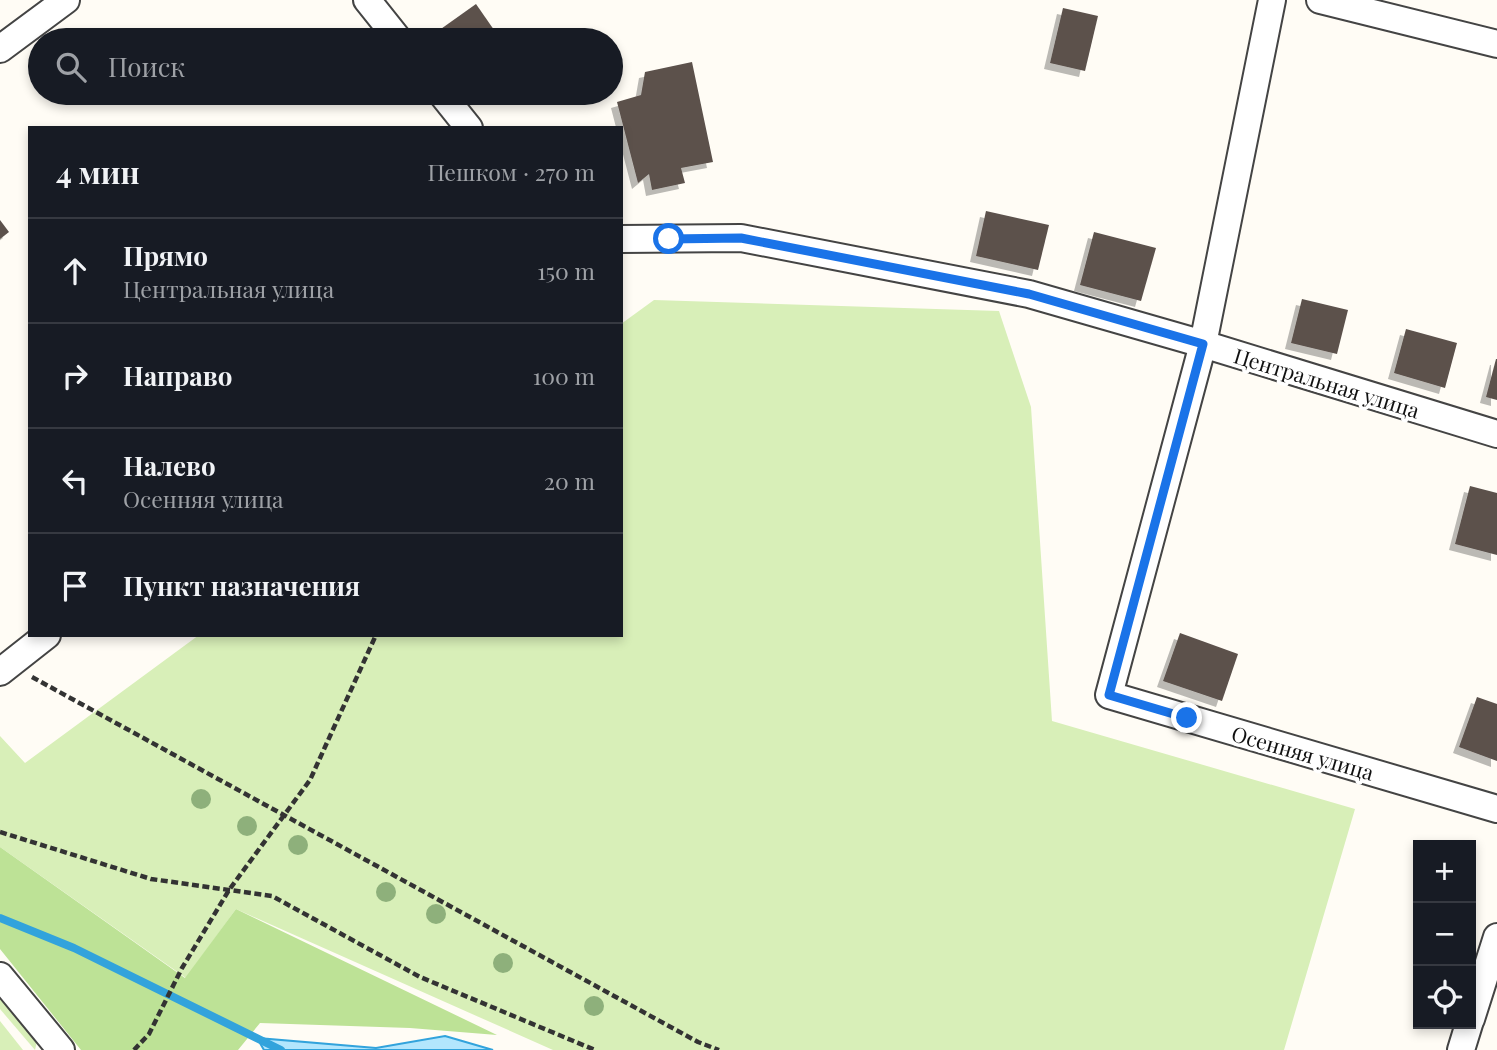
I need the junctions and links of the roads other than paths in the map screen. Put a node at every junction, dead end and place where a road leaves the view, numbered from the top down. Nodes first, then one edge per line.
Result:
1 (66, 0) edge
2 (367, 0) edge
3 (1272, 0) edge
4 (1320, 0) edge
5 (28, 28) edge
6 (28, 28) edge
7 (389, 28) edge
8 (1497, 44) edge
9 (0, 49) edge
10 (451, 105) edge
11 (467, 126) edge
12 (623, 239) edge
13 (1203, 344) junction
14 (1497, 434) edge
15 (44, 637) edge
16 (5, 668) edge
17 (1497, 809) edge
18 (1497, 937) edge
19 (0, 976) edge
20 (1476, 1002) edge
21 (1468, 1029) edge
22 (61, 1050) edge
23 (1461, 1050) edge

1 - 6 street
2 - 7 street
3 - 13 street
4 - 8 street
5 - 9 street
10 - 11 street
12 - 13 street, Центральная улица
13 - 14 street, Центральная улица
13 - 17 street, Осенняя улица
15 - 16 street
18 - 20 street
19 - 22 street
21 - 23 street

